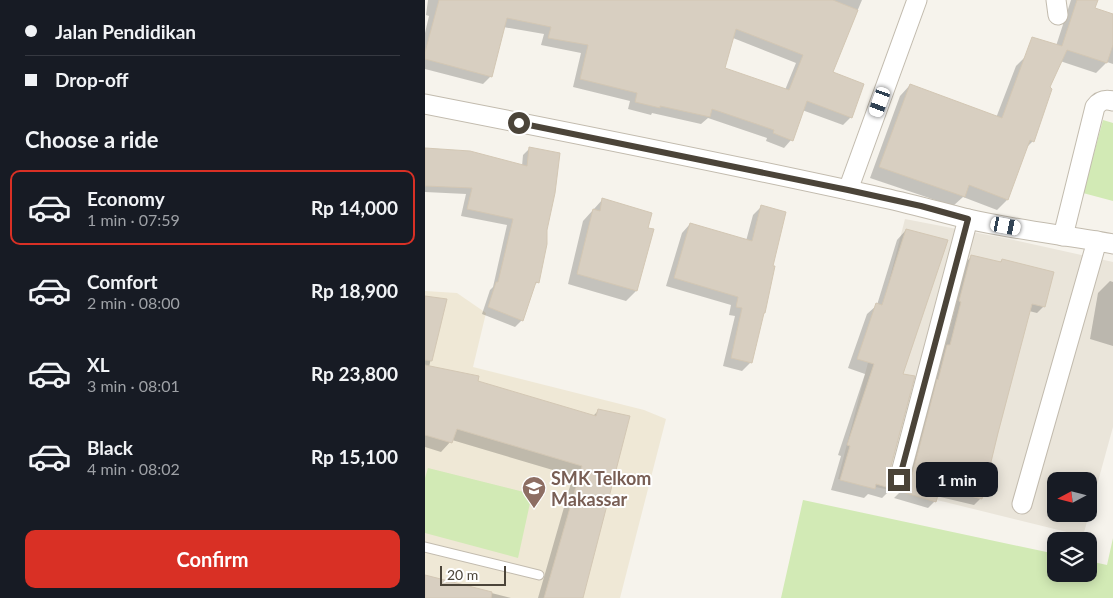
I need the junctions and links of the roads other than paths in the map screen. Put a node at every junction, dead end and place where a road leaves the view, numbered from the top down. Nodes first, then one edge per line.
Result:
1 (917, 0) edge
2 (1113, 101) edge
3 (425, 104) edge
4 (848, 190) junction
5 (968, 219) junction
6 (1063, 236) junction
7 (1105, 242) edge
8 (899, 480) dead end
9 (1022, 504) dead end
10 (425, 547) edge
11 (539, 575) dead end

1 - 4 street
2 - 6 street
3 - 4 street
4 - 5 street
5 - 6 street
5 - 8 street
6 - 7 street
7 - 9 street
10 - 11 lane

